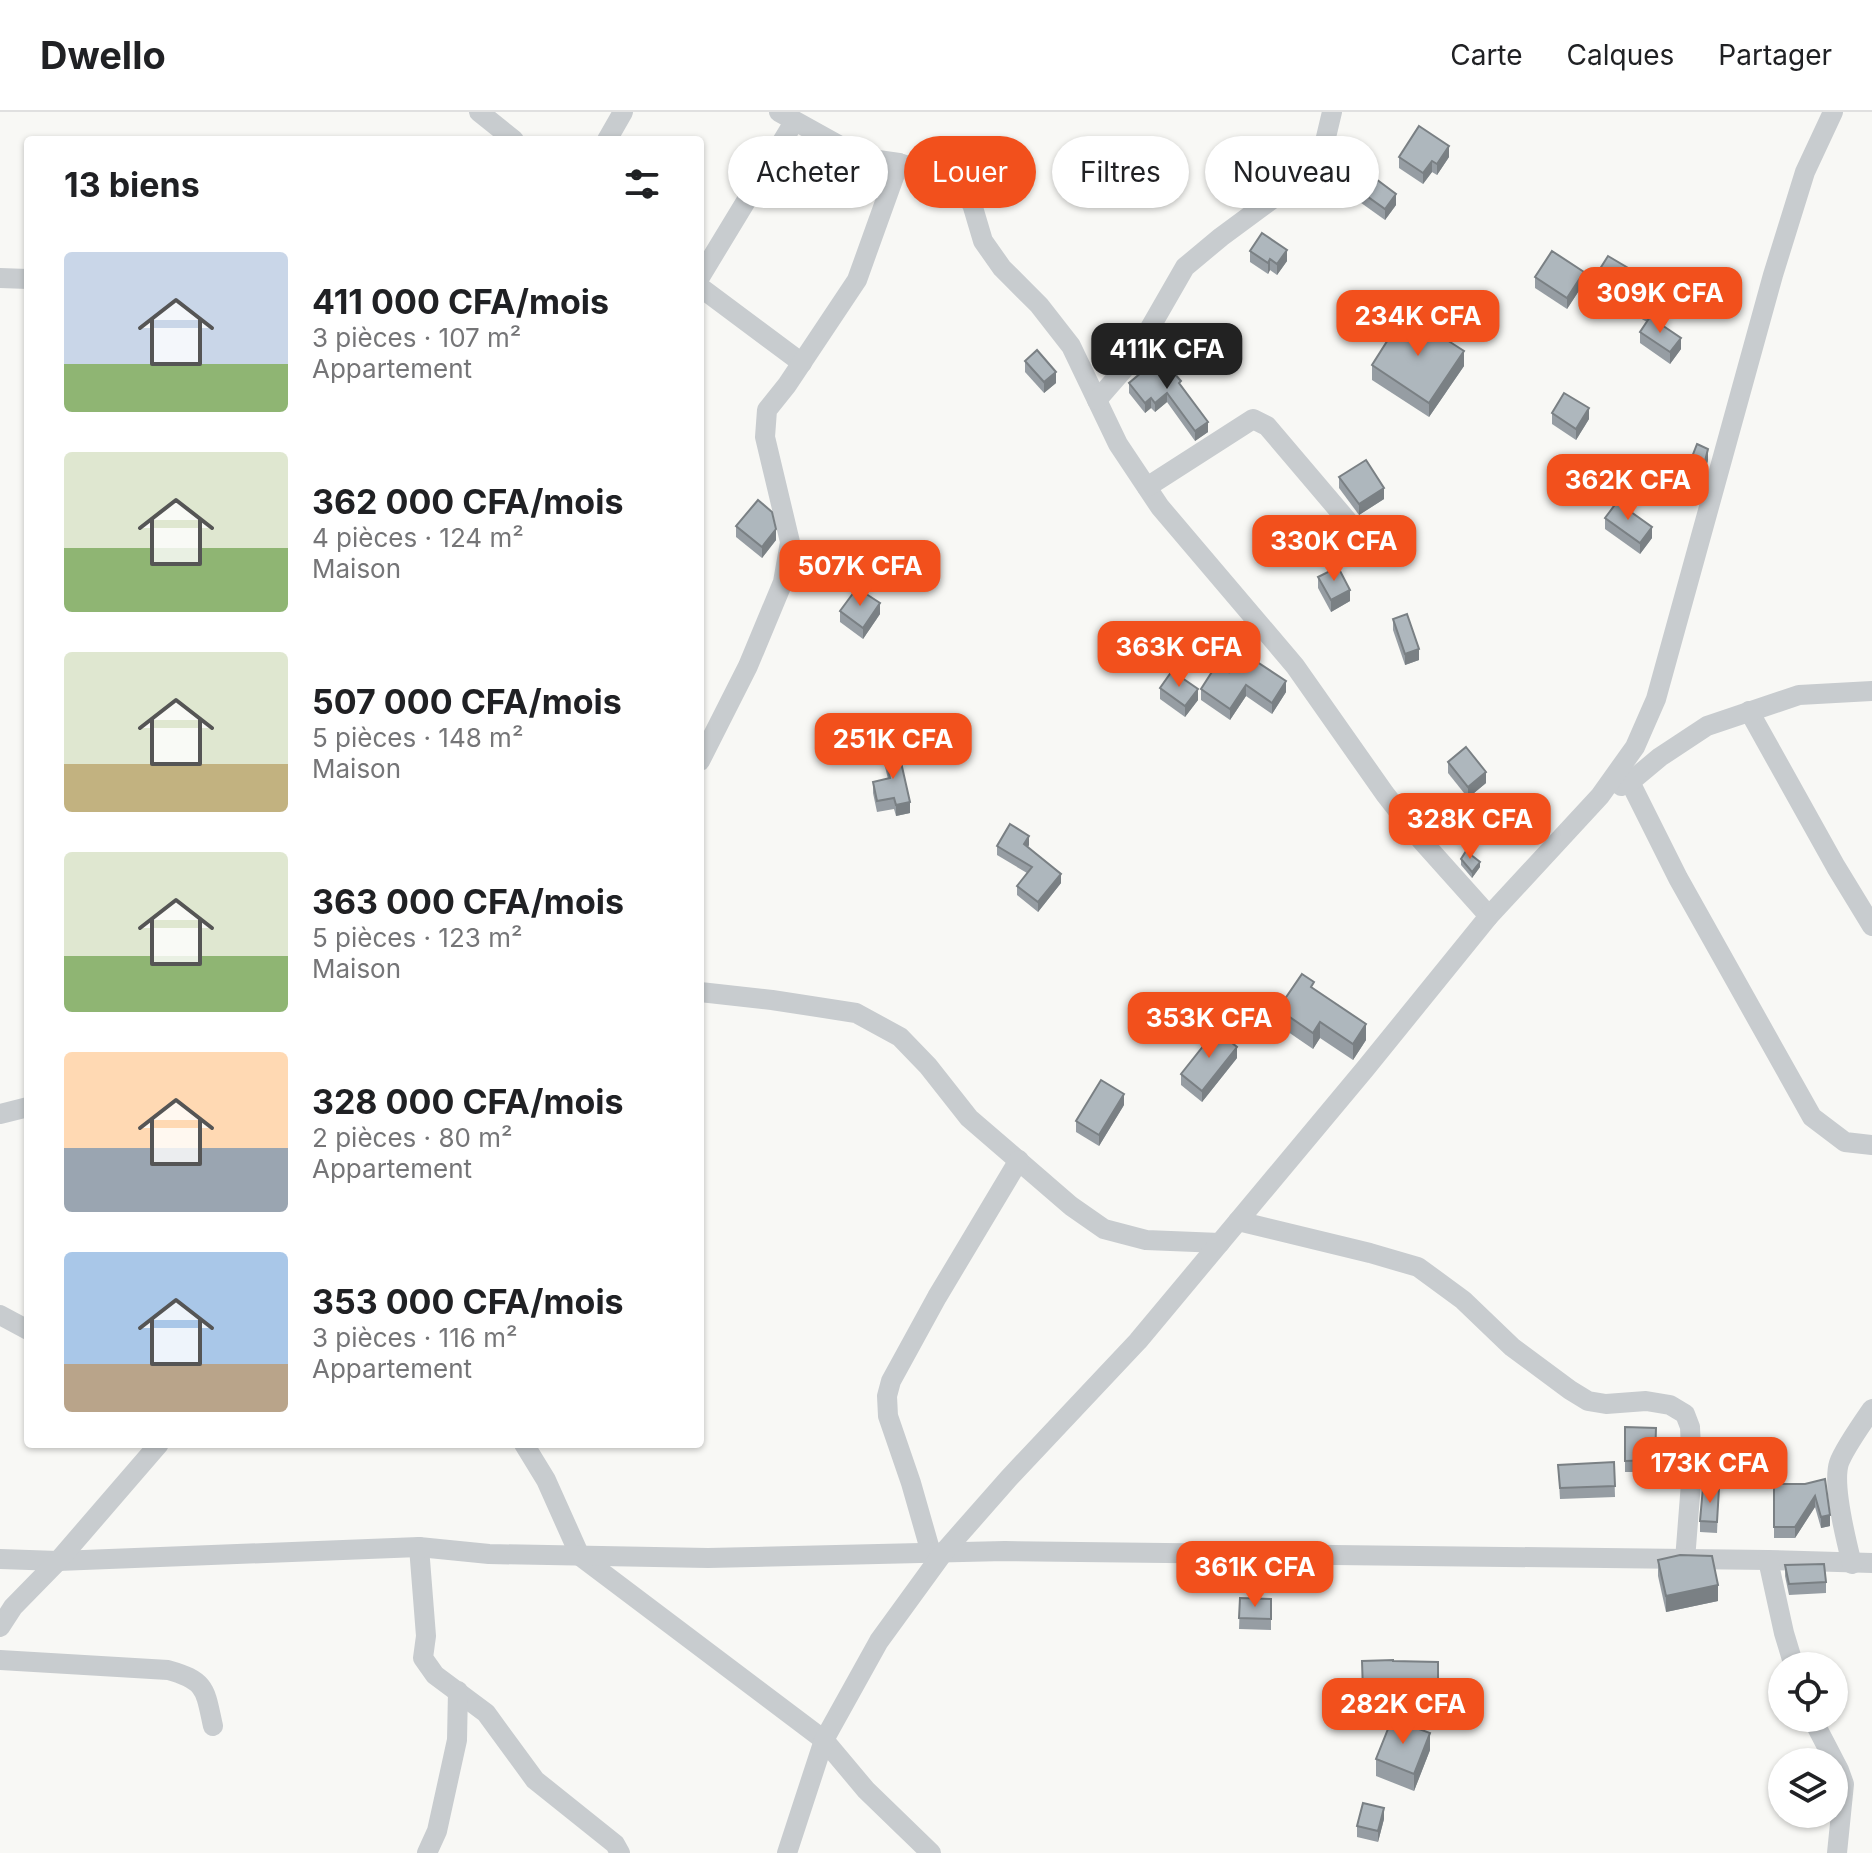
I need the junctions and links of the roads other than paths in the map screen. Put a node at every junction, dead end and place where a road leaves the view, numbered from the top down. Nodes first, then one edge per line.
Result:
1 (479, 112) edge
2 (623, 112) edge
3 (1332, 112) edge
4 (1833, 112) edge
5 (786, 117) edge
6 (503, 127) edge
7 (609, 136) edge
8 (899, 163) junction
9 (704, 270) edge
10 (0, 278) edge
11 (24, 279) edge
12 (704, 290) edge
13 (802, 363) junction
14 (1097, 400) junction
15 (1147, 487) junction
16 (1363, 539) dead end
17 (1872, 691) edge
18 (1749, 711) junction
19 (704, 753) edge
20 (1630, 782) junction
21 (1600, 796) junction
22 (1489, 916) junction
23 (1872, 926) edge
24 (704, 993) edge
25 (24, 1108) edge
26 (0, 1114) edge
27 (1872, 1145) edge
28 (1019, 1160) junction
29 (1238, 1221) junction
30 (1220, 1243) junction
31 (0, 1315) edge
32 (24, 1328) edge
33 (1872, 1409) edge
34 (156, 1448) edge
35 (526, 1448) edge
36 (419, 1547) junction
37 (937, 1553) junction
38 (580, 1556) junction
39 (0, 1559) edge
40 (1685, 1560) junction
41 (1768, 1560) junction
42 (58, 1561) junction
43 (1862, 1563) edge
44 (0, 1627) edge
45 (1790, 1652) edge
46 (0, 1660) edge
47 (458, 1691) junction
48 (213, 1726) dead end
49 (1819, 1732) edge
50 (824, 1740) junction
51 (427, 1853) edge
52 (620, 1853) edge
53 (787, 1853) edge
54 (931, 1853) edge
55 (1837, 1853) edge

1 - 6 street
2 - 7 street
3 - 14 street
4 - 21 street
5 - 8 street
5 - 9 street
8 - 13 street
8 - 14 street
10 - 11 street
12 - 13 street
13 - 19 street
14 - 15 street
15 - 16 street
15 - 22 street
17 - 18 street
18 - 20 street
18 - 23 street
20 - 21 street
20 - 27 street
21 - 22 street
22 - 29 street
24 - 28 street
25 - 26 street
28 - 30 street
28 - 37 street
29 - 30 street
29 - 40 street
30 - 37 street
31 - 32 street
33 - 43 street
34 - 42 street
35 - 38 street
36 - 38 street
36 - 42 street
36 - 47 street
37 - 38 street
37 - 40 street
37 - 50 street
38 - 50 street
39 - 42 street
40 - 41 street
41 - 43 street
41 - 45 street
42 - 44 street
46 - 48 street
47 - 51 street
47 - 52 street
49 - 55 street
50 - 53 street
50 - 54 street

